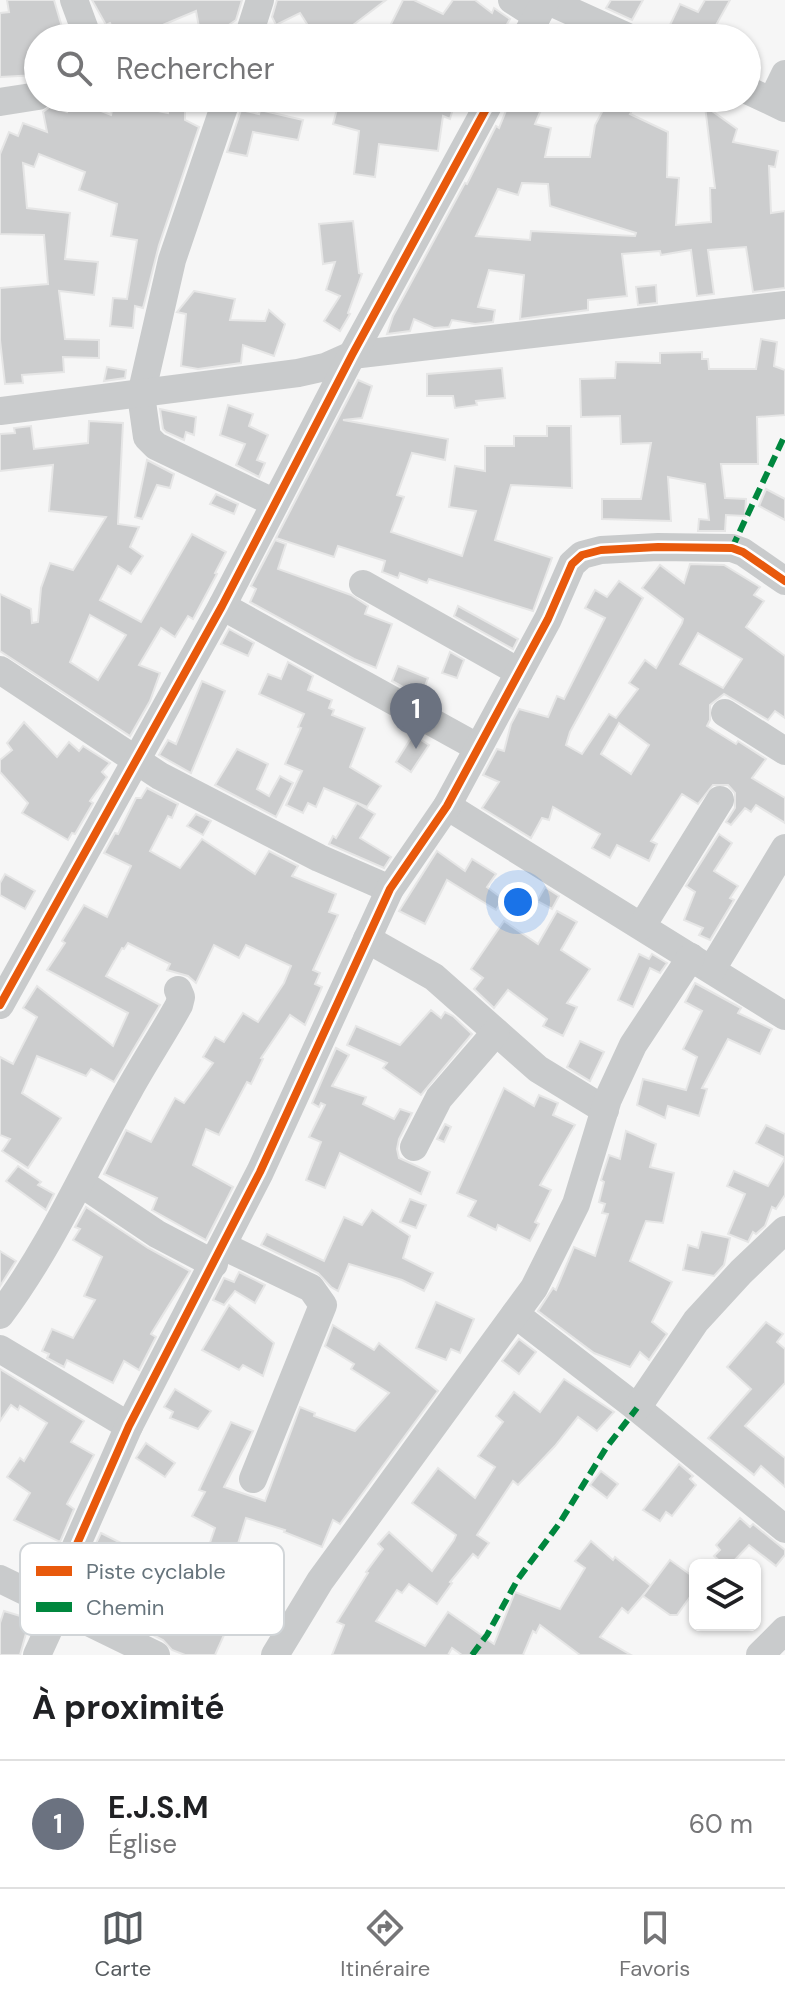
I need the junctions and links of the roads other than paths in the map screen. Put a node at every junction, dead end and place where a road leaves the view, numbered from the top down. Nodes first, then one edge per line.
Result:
1 (74, 0) edge
2 (260, 0) edge
3 (512, 0) edge
4 (538, 14) edge
5 (83, 24) edge
6 (252, 24) edge
7 (576, 24) edge
8 (785, 74) edge
9 (24, 98) edge
10 (768, 100) edge
11 (0, 102) edge
12 (222, 112) edge
13 (484, 112) edge
14 (785, 305) edge
15 (352, 355) junction
16 (141, 395) junction
17 (0, 411) edge
18 (275, 503) junction
19 (785, 581) edge
20 (363, 584) dead end
21 (222, 606) junction
22 (519, 672) junction
23 (3, 677) edge
24 (725, 713) dead end
25 (477, 747) junction
26 (785, 751) edge
27 (137, 761) junction
28 (720, 800) dead end
29 (447, 806) junction
30 (785, 848) edge
31 (390, 889) junction
32 (642, 926) junction
33 (367, 939) junction
34 (702, 963) junction
35 (178, 990) dead end
36 (0, 1005) edge
37 (785, 1016) edge
38 (496, 1032) junction
39 (605, 1110) junction
40 (414, 1147) dead end
41 (81, 1183) junction
42 (785, 1230) edge
43 (219, 1255) junction
44 (515, 1314) junction
45 (0, 1315) edge
46 (0, 1349) edge
47 (637, 1408) junction
48 (129, 1426) junction
49 (253, 1479) dead end
50 (785, 1529) edge
51 (81, 1543) edge
52 (0, 1579) edge
53 (20, 1588) edge
54 (785, 1630) edge
55 (44, 1635) edge
56 (116, 1635) edge
57 (37, 1655) edge
58 (156, 1655) edge
59 (275, 1655) edge
60 (760, 1655) edge

1 - 5 street
2 - 6 street
3 - 4 street
4 - 7 street
8 - 10 street
9 - 11 street
12 - 16 street
13 - 15 street
14 - 15 street
15 - 16 street
15 - 18 street
16 - 17 street
16 - 18 street
18 - 21 street
19 - 22 street
20 - 22 street
21 - 25 street
21 - 27 street
22 - 25 street
23 - 27 street
24 - 26 street
25 - 29 street
27 - 31 street
27 - 36 street
28 - 32 street
29 - 31 street
29 - 32 street
30 - 34 street
31 - 33 street
32 - 34 street
33 - 38 street
33 - 43 street
34 - 37 street
34 - 39 street
35 - 41 street
38 - 39 street
38 - 40 street
39 - 44 street
41 - 43 street
41 - 45 street
42 - 47 street
43 - 48 street
43 - 49 street
44 - 47 street
44 - 59 street
46 - 48 street
47 - 50 street
48 - 51 street
52 - 53 street
54 - 60 street
55 - 57 street
56 - 58 street

